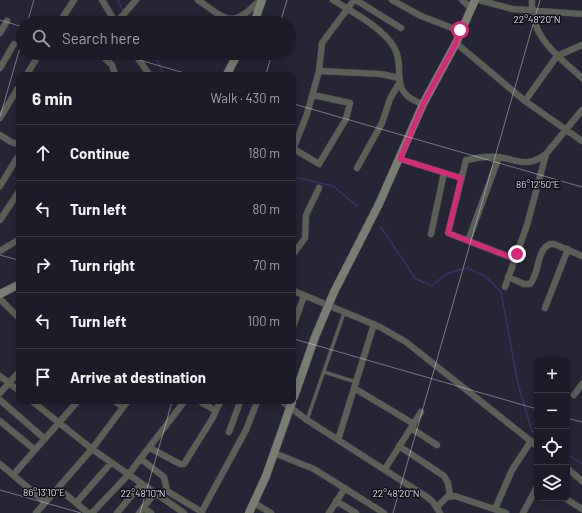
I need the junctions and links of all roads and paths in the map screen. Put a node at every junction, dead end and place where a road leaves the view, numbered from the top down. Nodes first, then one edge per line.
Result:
1 (74, 0) edge
2 (102, 0) edge
3 (136, 0) edge
4 (198, 0) edge
5 (261, 0) edge
6 (333, 0) edge
7 (355, 0) edge
8 (392, 0) edge
9 (462, 0) edge
10 (479, 0) edge
11 (532, 0) edge
12 (473, 4) edge
13 (348, 9) junction
14 (532, 9) junction
15 (582, 14) edge
16 (64, 16) edge
17 (112, 16) edge
18 (122, 16) edge
19 (221, 16) edge
20 (243, 16) edge
21 (256, 16) edge
22 (7, 22) dead end
23 (401, 28) dead end
24 (460, 30) junction
25 (0, 33) edge
26 (456, 43) junction
27 (14, 44) dead end
28 (582, 45) edge
29 (557, 56) junction
30 (36, 60) edge
31 (106, 60) edge
32 (139, 60) edge
33 (234, 60) edge
34 (0, 68) edge
35 (319, 71) junction
36 (579, 71) edge
37 (28, 72) edge
38 (114, 72) edge
39 (147, 72) edge
40 (227, 72) edge
41 (582, 78) edge
42 (399, 80) junction
43 (16, 91) edge
44 (313, 95) junction
45 (525, 101) junction
46 (423, 104) junction
47 (3, 108) edge
48 (582, 110) edge
49 (0, 118) edge
50 (566, 130) junction
51 (0, 135) edge
52 (582, 141) edge
53 (296, 142) edge
54 (16, 143) edge
55 (296, 149) edge
56 (546, 154) junction
57 (499, 157) junction
58 (400, 159) junction
59 (16, 160) edge
60 (357, 168) dead end
61 (444, 173) junction
62 (461, 178) junction
63 (0, 186) edge
64 (319, 188) dead end
65 (16, 196) edge
66 (0, 220) edge
67 (431, 234) dead end
68 (16, 241) edge
69 (468, 241) junction
70 (568, 249) junction
71 (296, 250) edge
72 (0, 251) edge
73 (582, 256) edge
74 (515, 259) junction
75 (508, 277) junction
76 (16, 286) edge
77 (505, 287) dead end
78 (296, 292) edge
79 (0, 294) edge
80 (304, 296) junction
81 (0, 299) edge
82 (545, 308) dead end
83 (344, 313) junction
84 (16, 315) edge
85 (296, 318) edge
86 (374, 324) junction
87 (324, 372) junction
88 (16, 374) edge
89 (0, 376) edge
90 (9, 382) junction
91 (582, 384) edge
92 (355, 385) junction
93 (16, 388) edge
94 (296, 392) edge
95 (0, 393) edge
96 (574, 395) dead end
97 (0, 400) edge
98 (35, 404) edge
99 (75, 404) edge
100 (125, 404) edge
101 (183, 404) edge
102 (204, 404) edge
103 (219, 404) edge
104 (239, 404) edge
105 (257, 404) edge
106 (292, 405) edge
107 (216, 411) junction
108 (422, 412) dead end
109 (307, 420) junction
110 (0, 421) edge
111 (59, 424) junction
112 (412, 426) junction
113 (229, 432) dead end
114 (45, 439) junction
115 (338, 440) junction
116 (531, 441) junction
117 (534, 444) edge
118 (437, 445) dead end
119 (399, 446) junction
120 (150, 448) junction
121 (92, 449) junction
122 (35, 450) junction
123 (274, 453) junction
124 (141, 459) junction
125 (111, 463) junction
126 (0, 464) edge
127 (385, 469) junction
128 (570, 471) edge
129 (13, 475) junction
130 (128, 475) junction
131 (582, 481) edge
132 (141, 484) junction
133 (58, 488) junction
134 (345, 488) junction
135 (155, 493) junction
136 (534, 493) edge
137 (450, 496) junction
138 (336, 501) junction
139 (570, 501) edge
140 (45, 502) junction
141 (76, 503) junction
142 (254, 503) junction
143 (437, 507) junction
144 (495, 509) junction
145 (582, 509) edge
146 (141, 510) edge
147 (36, 513) edge
148 (88, 513) edge
149 (92, 513) edge
150 (117, 513) edge
151 (151, 513) edge
152 (184, 513) edge
153 (202, 513) edge
154 (249, 513) edge
155 (270, 513) edge
156 (329, 513) edge
157 (356, 513) edge
158 (384, 513) edge
159 (440, 513) edge
160 (506, 513) edge
161 (523, 513) edge
162 (580, 513) edge

1 - 16 street
2 - 17 street
3 - 18 street
4 - 19 street
5 - 20 street
5 - 21 street
6 - 13 street
7 - 13 street
7 - 23 street
8 - 24 street
9 - 12 street
10 - 14 street
11 - 14 street
12 - 24 street
13 - 35 street
13 - 42 street
14 - 15 street
14 - 29 street
22 - 25 street
24 - 26 street
26 - 45 street
26 - 46 street
27 - 34 street
28 - 29 street
29 - 36 street
29 - 45 street
30 - 37 street
31 - 38 street
32 - 39 street
33 - 40 street
35 - 42 street
35 - 44 street
36 - 41 street
42 - 46 street
42 - 60 street
43 - 47 street
44 - 53 street
44 - 55 street
45 - 50 street
46 - 58 street
47 - 49 street
48 - 50 street
50 - 52 street
50 - 56 street
51 - 54 street
56 - 57 street
56 - 74 street
57 - 62 street
57 - 69 street
58 - 61 street
58 - 94 street, bridge
59 - 63 street
61 - 62 street
61 - 67 street
62 - 69 street
64 - 71 street
65 - 66 street
68 - 72 street
69 - 74 street
70 - 73 street
70 - 75 street
70 - 82 street
74 - 75 street
75 - 77 street
76 - 79 street
78 - 80 street
80 - 83 street
80 - 85 street
81 - 84 street
83 - 86 street
83 - 87 lane
86 - 92 street
86 - 116 street
87 - 92 lane
87 - 109 lane
88 - 90 street
89 - 90 street
90 - 93 street
90 - 95 street
91 - 96 street
92 - 112 street
92 - 115 street
97 - 114 street
98 - 111 street
99 - 111 street
100 - 121 street
101 - 120 street
102 - 107 street
103 - 107 street
104 - 113 street
105 - 153 street
106 - 109 street
106 - 123 street
107 - 120 street
108 - 112 street
109 - 115 street
110 - 122 street
111 - 114 street
111 - 121 street
112 - 118 street
112 - 119 street
114 - 122 street
115 - 127 street
116 - 117 street
116 - 144 street
119 - 127 street
119 - 137 street
120 - 124 street
121 - 125 street
121 - 133 street
122 - 129 street
123 - 134 street
123 - 142 street
124 - 130 street
124 - 153 street
125 - 130 street
125 - 141 street
126 - 129 street
127 - 143 street
128 - 131 street
129 - 140 street
130 - 132 street
130 - 149 street
132 - 135 street
132 - 150 street
133 - 140 street
133 - 141 street
134 - 138 street
134 - 158 street
135 - 146 street
135 - 152 street
136 - 161 street
137 - 143 street
137 - 144 street
138 - 156 street
138 - 157 street
139 - 145 street
140 - 147 street
141 - 148 street
142 - 154 street
142 - 155 street
143 - 159 street
144 - 160 street
145 - 162 street
146 - 151 street

